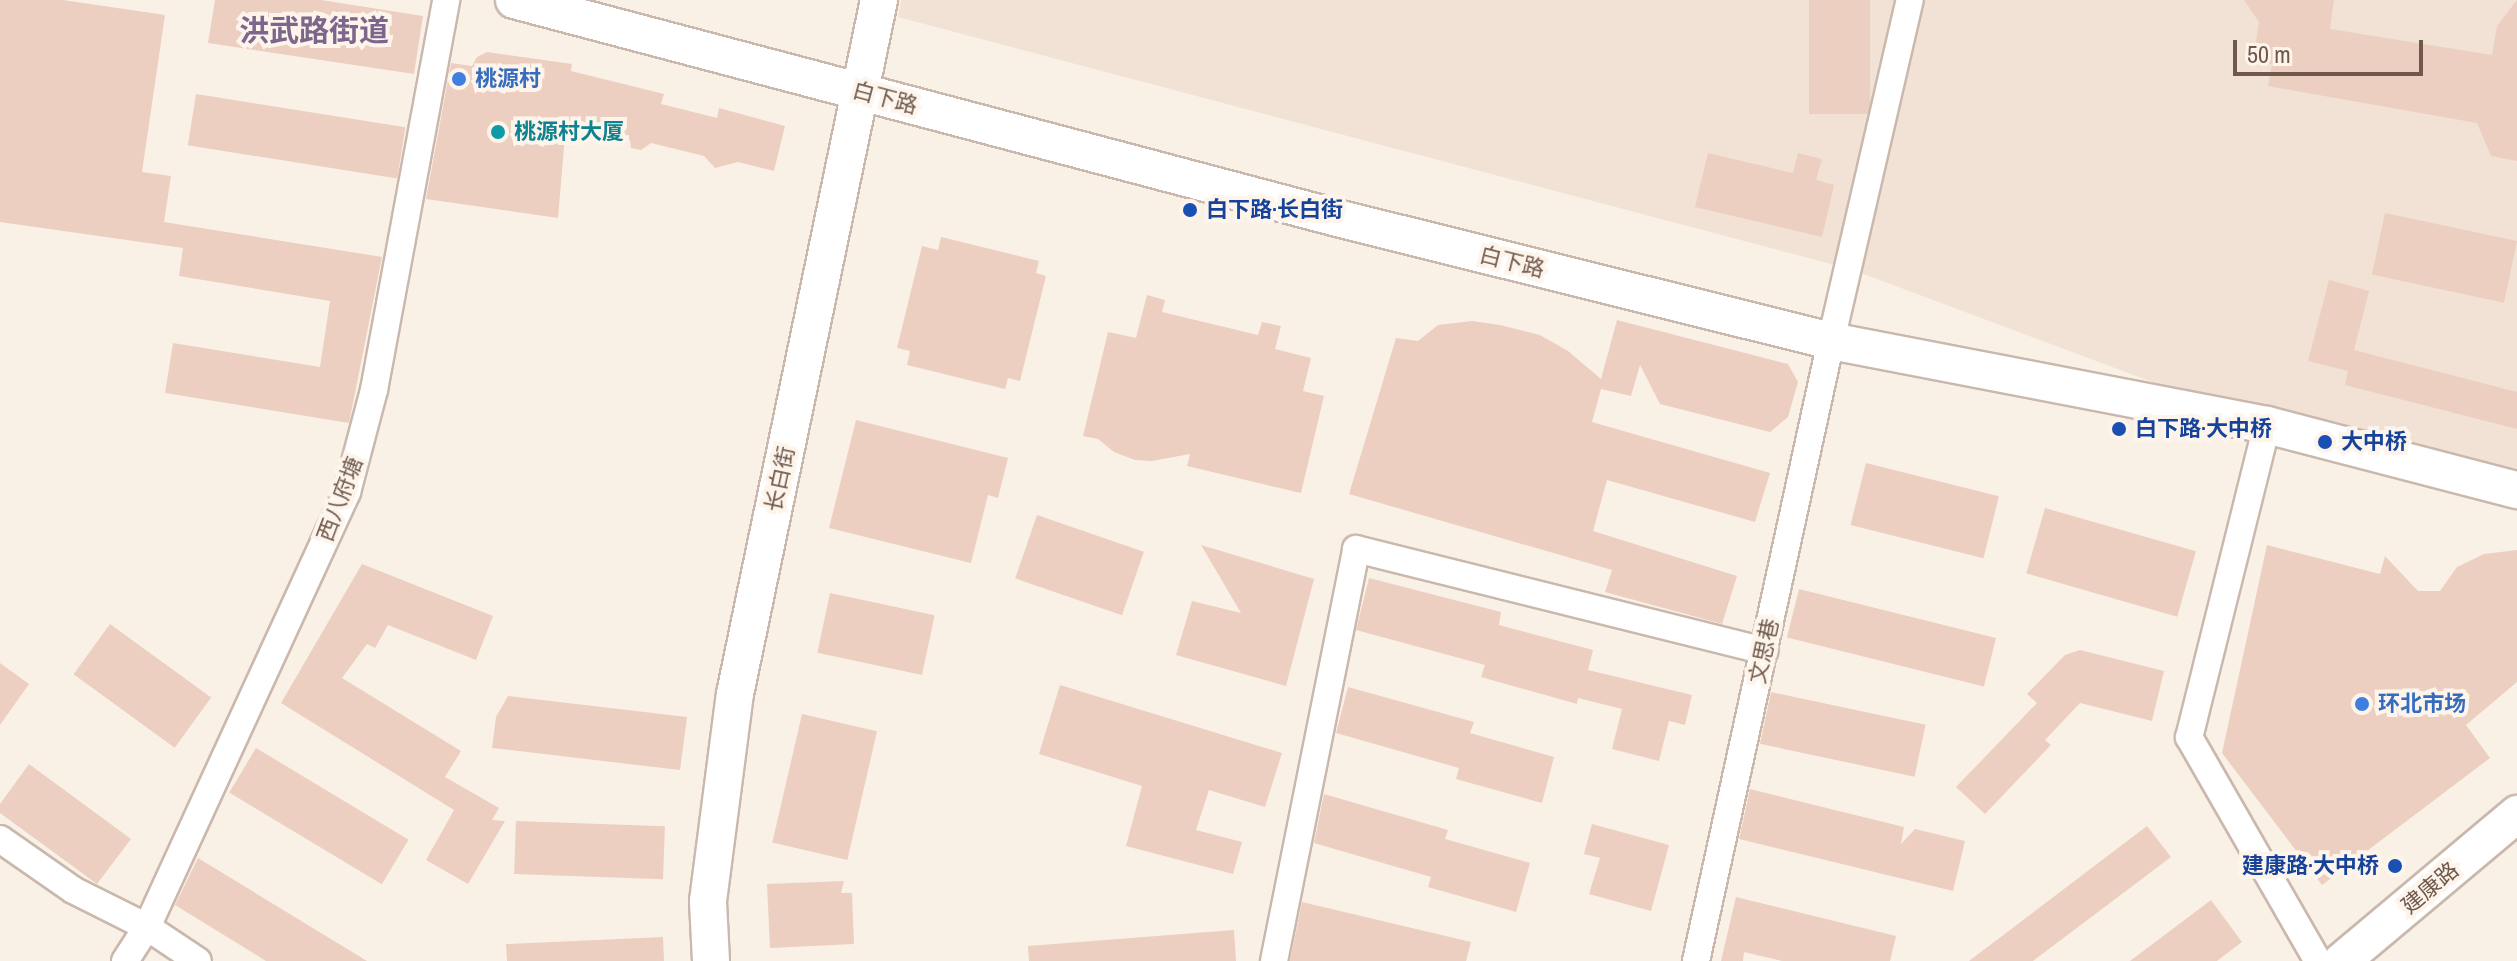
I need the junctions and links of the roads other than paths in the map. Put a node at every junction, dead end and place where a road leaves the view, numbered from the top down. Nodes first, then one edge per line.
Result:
1 (446, 0) edge
2 (514, 0) edge
3 (879, 0) edge
4 (1910, 0) edge
5 (862, 92) junction
6 (1831, 341) junction
7 (2267, 425) junction
8 (2517, 490) edge
9 (1764, 651) junction
10 (2517, 814) edge
11 (0, 839) edge
12 (147, 927) junction
13 (125, 961) edge
14 (198, 961) edge
15 (711, 961) edge
16 (1274, 961) edge
17 (1696, 961) edge
18 (2318, 961) edge
19 (2342, 961) edge

1 - 12 street, 西八府塘
2 - 5 main road, 白下路
3 - 5 main road, 长白街
4 - 6 street, 文思巷
5 - 6 main road, 白下路
5 - 15 main road, 长白街
6 - 7 main road, 白下路
6 - 9 street, 文思巷
7 - 8 main road, 白下路
7 - 18 street
9 - 16 street
9 - 17 street, 文思巷
10 - 19 main road, 建康路
11 - 12 street
12 - 13 street, 西八府塘
12 - 14 street

